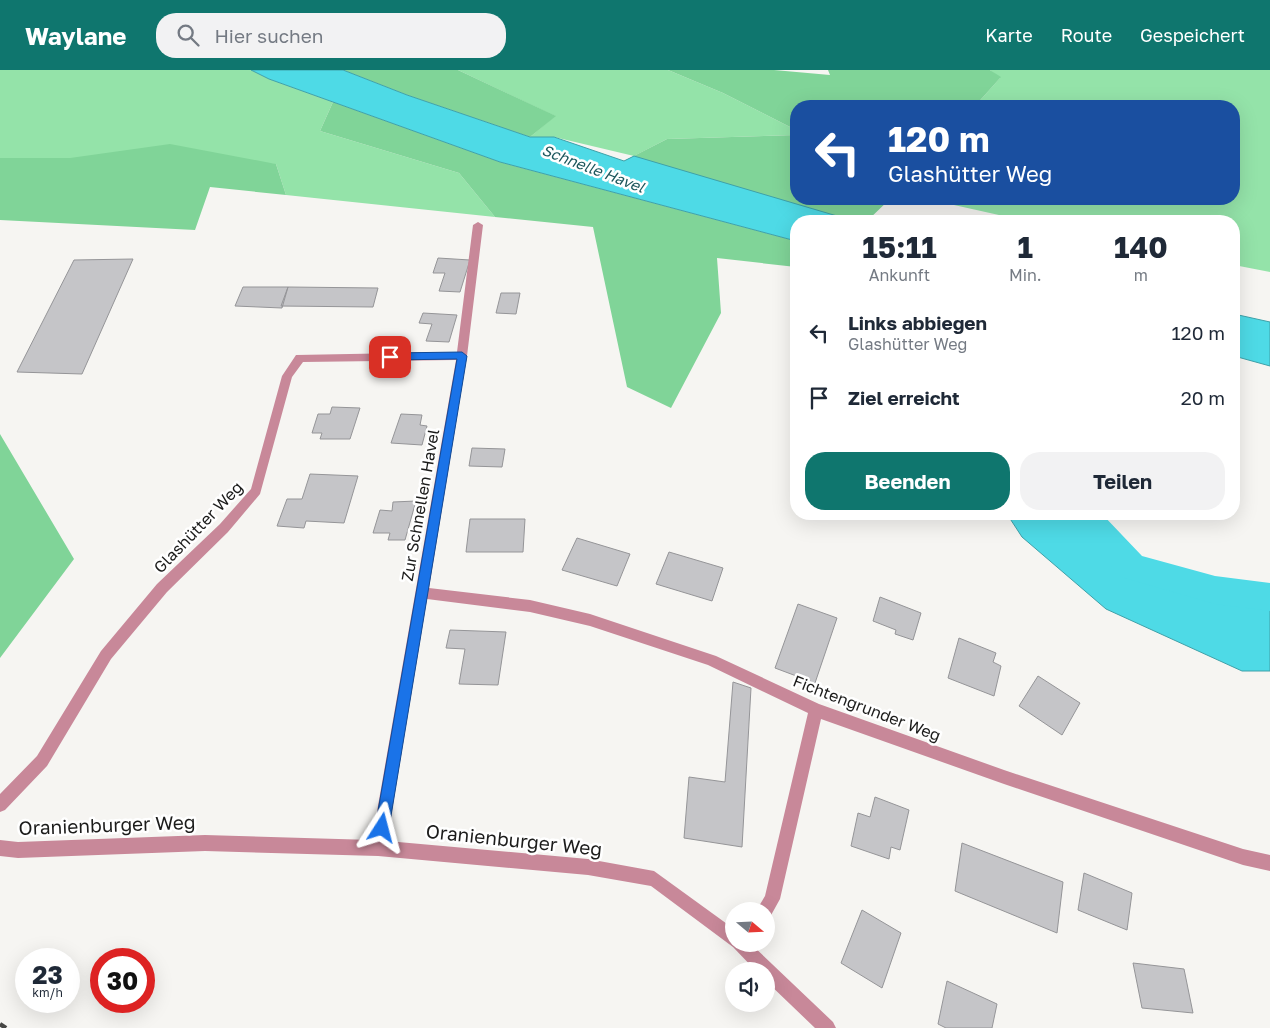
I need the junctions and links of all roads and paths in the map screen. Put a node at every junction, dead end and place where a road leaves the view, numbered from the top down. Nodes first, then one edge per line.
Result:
1 (478, 225) dead end
2 (462, 356) junction
3 (421, 593) junction
4 (816, 710) junction
5 (0, 805) edge
6 (0, 848) edge
7 (378, 848) junction
8 (1270, 863) edge
9 (770, 902) edge
10 (725, 932) edge
11 (748, 952) edge
12 (827, 1028) edge

1 - 2 street, Zur Schnellen Havel
2 - 3 street, Zur Schnellen Havel
2 - 5 street, Glashütter Weg
3 - 4 street, Fichtengrunder Weg
3 - 7 street, Zur Schnellen Havel
4 - 8 street, Fichtengrunder Weg
4 - 9 street
6 - 7 street, Oranienburger Weg
7 - 10 street, Oranienburger Weg
11 - 12 street, Oranienburger Weg

